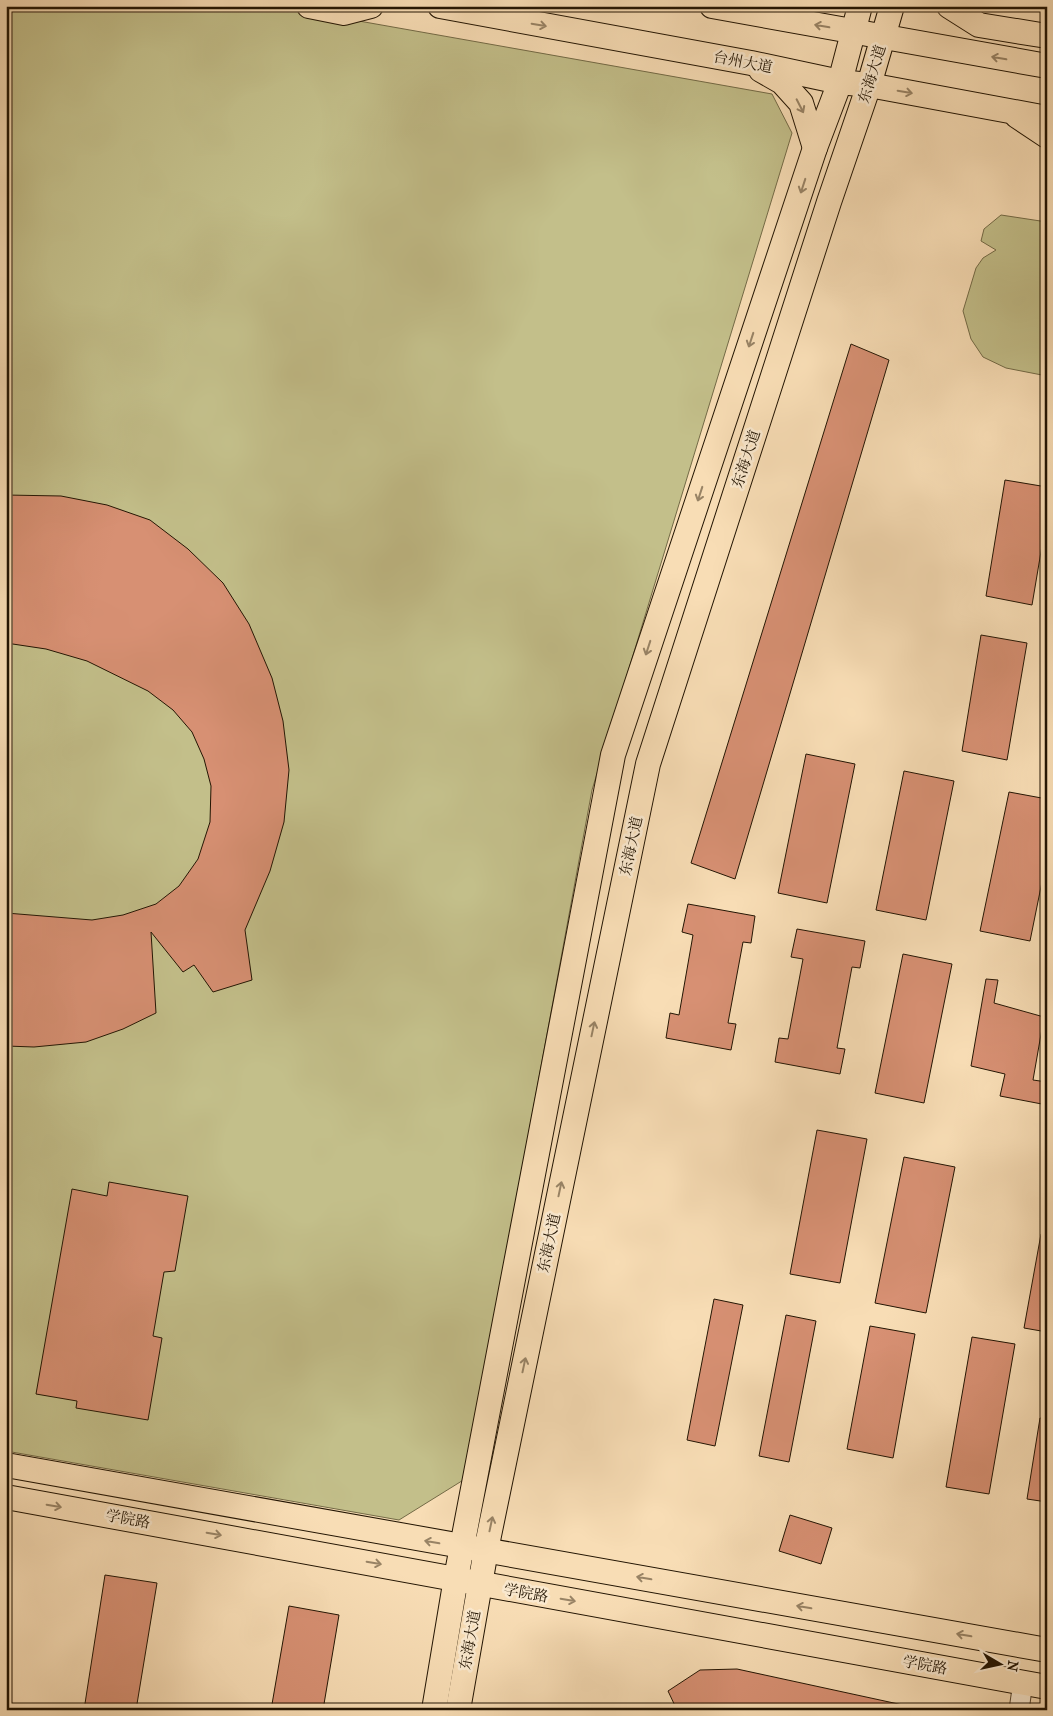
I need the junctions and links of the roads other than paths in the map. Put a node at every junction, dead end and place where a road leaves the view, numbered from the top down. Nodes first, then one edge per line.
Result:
1 (309, 6) edge
2 (371, 6) edge
3 (440, 6) edge
4 (712, 6) edge
5 (860, 6) edge
6 (892, 6) edge
7 (949, 6) edge
8 (854, 32) junction
9 (1047, 36) edge
10 (883, 37) junction
11 (751, 63) junction
12 (1047, 66) edge
13 (840, 82) junction
14 (869, 85) junction
15 (1009, 111) junction
16 (1047, 118) edge
17 (1047, 136) edge
18 (815, 148) junction
19 (6, 1465) edge
20 (6, 1497) edge
21 (462, 1547) junction
22 (486, 1550) junction
23 (456, 1578) junction
24 (479, 1584) junction
25 (1047, 1650) edge
26 (1023, 1682) junction
27 (1047, 1686) edge
28 (434, 1710) edge
29 (458, 1710) edge
30 (1019, 1710) edge

1 - 2 main road
3 -> 11 main road, 台州大道
8 -> 4 main road
5 - 8 main road, 东海大道
6 - 10 main road, 东海大道
7 - 9 main road
8 - 10 main road
8 - 13 main road, 东海大道
12 -> 10 main road
10 - 14 main road, 东海大道
11 - 13 main road, 台州大道
11 -> 18 main road
13 - 14 main road, 台州大道
13 - 18 main road, 东海大道
14 -> 15 main road, 台州大道
22 -> 14 main road, 东海大道
15 - 16 main road, 台州大道
15 - 17 main road
18 -> 21 main road, 东海大道
21 -> 19 main road, 学院路
20 -> 23 main road, 学院路
21 - 22 main road, 学院路
21 - 23 main road, 东海大道
22 - 24 main road, 东海大道
25 -> 22 main road, 学院路
23 - 24 main road, 学院路
23 - 28 main road, 东海大道
24 -> 26 main road, 学院路
24 - 29 main road, 东海大道
26 - 27 main road, 学院路
26 - 30 street

